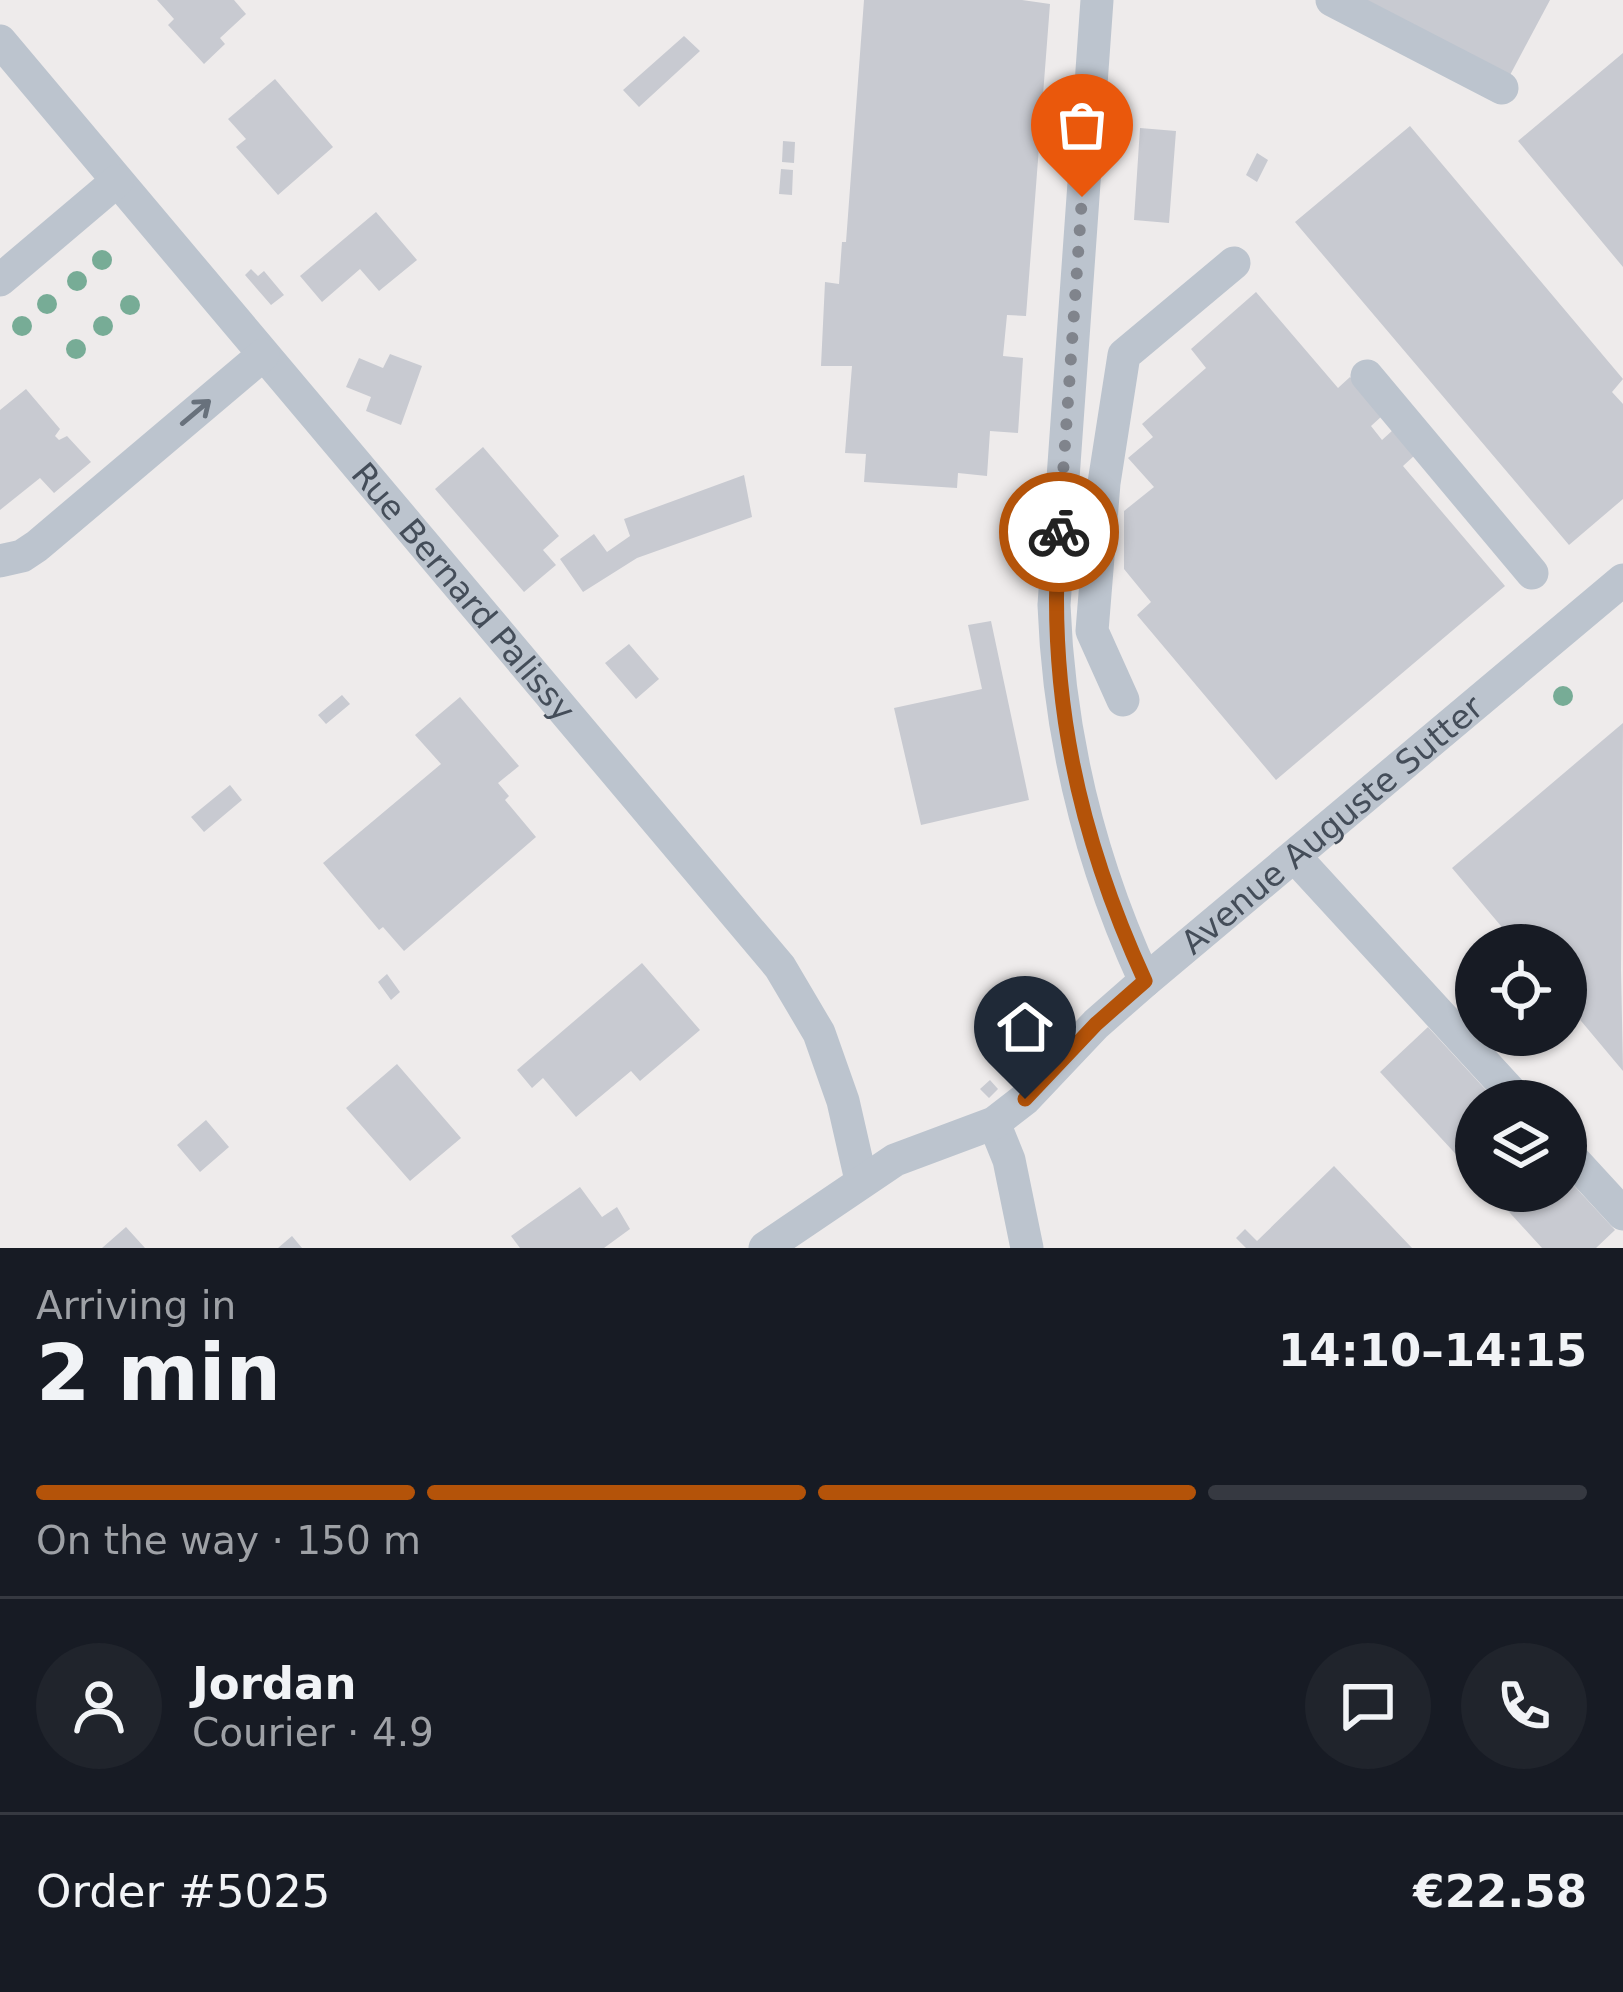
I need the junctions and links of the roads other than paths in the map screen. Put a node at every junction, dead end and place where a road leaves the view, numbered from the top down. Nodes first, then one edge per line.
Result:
1 (1097, 0) edge
2 (1332, 0) edge
3 (0, 41) edge
4 (1502, 88) dead end
5 (117, 181) junction
6 (1234, 263) dead end
7 (0, 280) edge
8 (263, 355) junction
9 (1366, 376) dead end
10 (0, 562) edge
11 (1532, 573) dead end
12 (1623, 580) edge
13 (1123, 700) dead end
14 (1295, 857) junction
15 (1145, 981) junction
16 (1500, 1080) edge
17 (994, 1123) junction
18 (1587, 1175) edge
19 (861, 1180) junction
20 (1623, 1214) edge
21 (765, 1248) edge
22 (1027, 1248) edge

1 - 15 street
2 - 4 street
3 - 5 street, Rue Bernard Palissy
5 - 7 street
5 - 8 street, Rue Bernard Palissy
6 - 13 street
10 -> 8 street
8 - 19 street, Rue Bernard Palissy
9 - 11 street
12 - 14 street, Avenue Auguste Sutter
14 - 15 street, Avenue Auguste Sutter
14 - 16 street
15 - 17 street, Avenue Auguste Sutter
17 - 19 street
17 - 22 street
18 - 20 street
19 - 21 street

